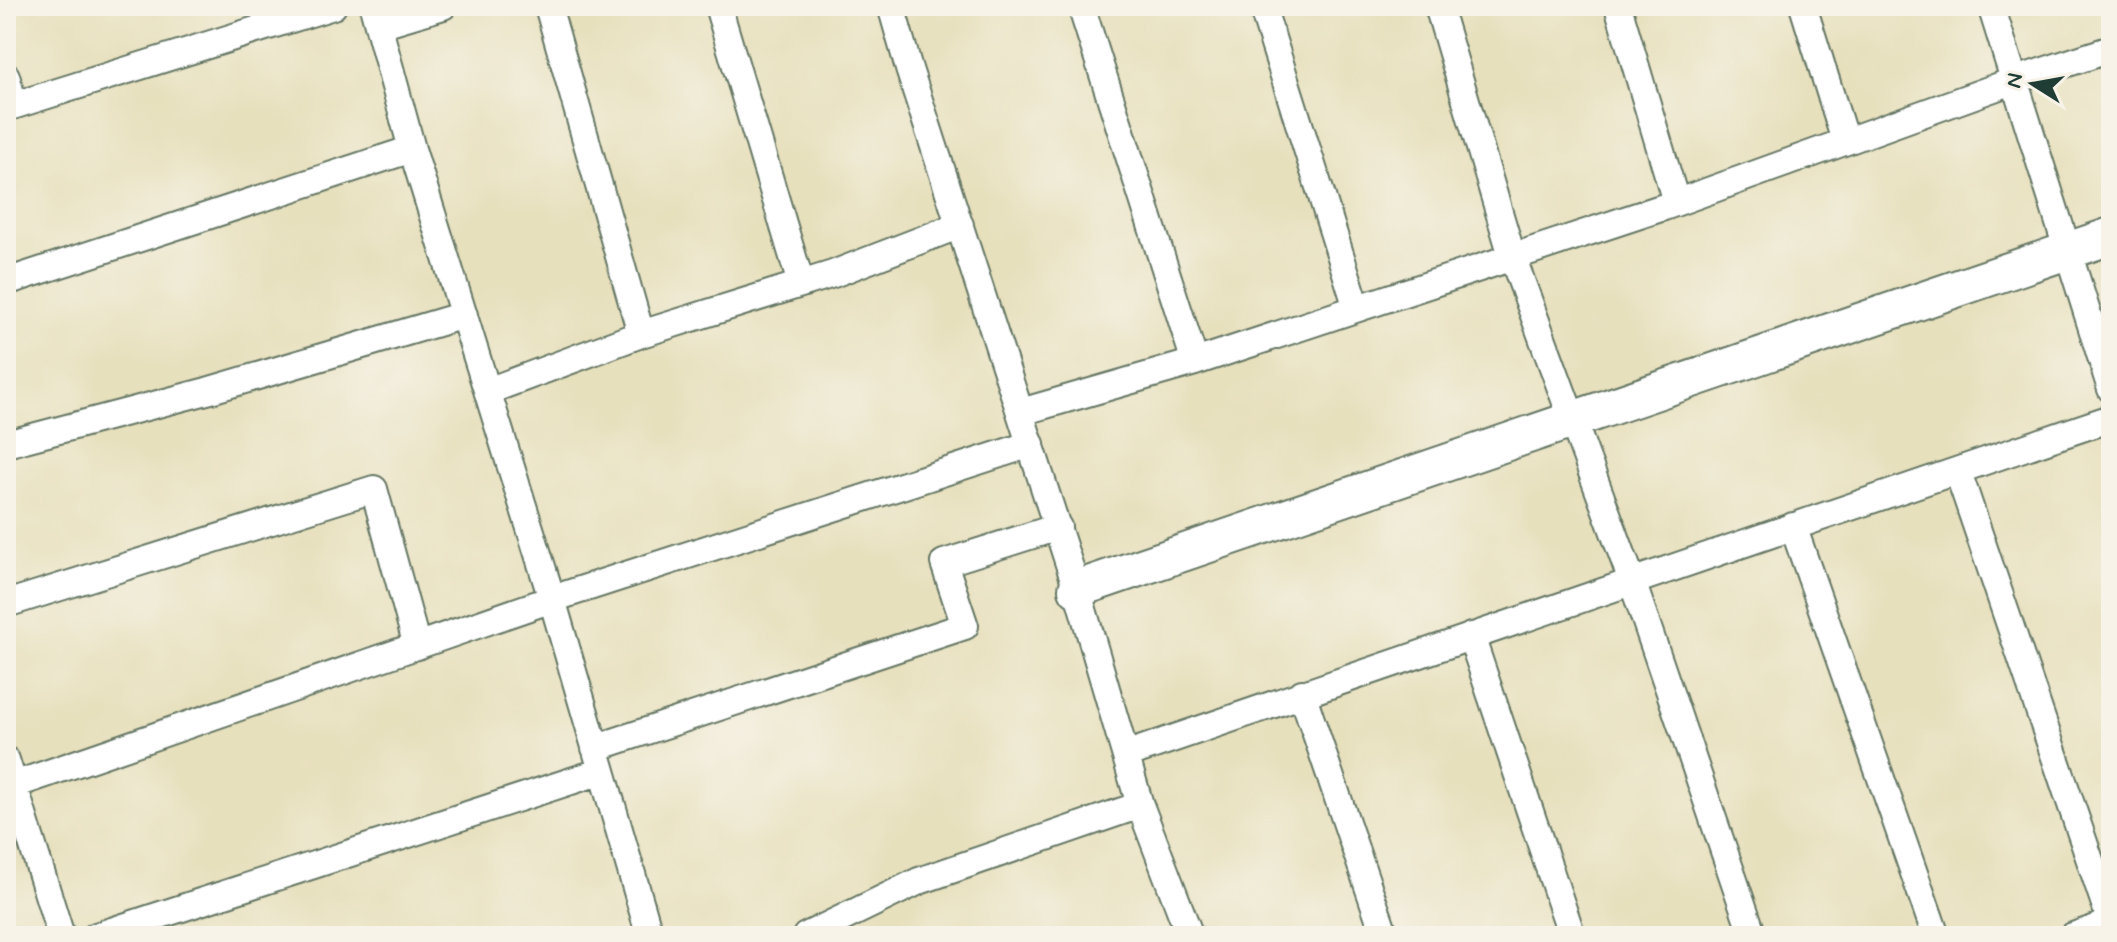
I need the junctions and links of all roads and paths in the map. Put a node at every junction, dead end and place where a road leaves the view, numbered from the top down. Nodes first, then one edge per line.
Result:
1 (333, 6) edge
2 (443, 6) edge
3 (548, 6) edge
4 (718, 6) edge
5 (891, 6) edge
6 (1081, 6) edge
7 (1262, 6) edge
8 (1438, 6) edge
9 (1618, 6) edge
10 (1803, 6) edge
11 (1991, 6) edge
12 (376, 16) edge
13 (2111, 49) edge
14 (6, 76) edge
15 (2016, 80) junction
16 (10, 107) edge
17 (1845, 141) junction
18 (412, 149) junction
19 (1676, 202) junction
20 (960, 225) junction
21 (2111, 236) edge
22 (2068, 249) junction
23 (1512, 256) junction
24 (6, 282) edge
25 (801, 284) junction
26 (1357, 308) junction
27 (464, 315) junction
28 (641, 334) junction
29 (1195, 362) junction
30 (2111, 389) edge
31 (488, 391) junction
32 (1021, 412) junction
33 (2111, 418) edge
34 (1573, 419) junction
35 (6, 444) edge
36 (1031, 444) junction
37 (1958, 472) junction
38 (1793, 526) junction
39 (1058, 527) junction
40 (1632, 581) junction
41 (1077, 589) junction
42 (7, 599) edge
43 (552, 599) junction
44 (1471, 636) junction
45 (417, 646) junction
46 (1302, 693) junction
47 (1128, 754) junction
48 (598, 759) junction
49 (6, 760) edge
50 (14, 785) junction
51 (1140, 805) junction
52 (2111, 922) edge
53 (61, 936) edge
54 (96, 936) edge
55 (650, 936) edge
56 (806, 936) edge
57 (1190, 936) edge
58 (1385, 936) edge
59 (1572, 936) edge
60 (1753, 936) edge
61 (1936, 936) edge
62 (2073, 936) edge

1 - 16 street
2 - 12 street
3 - 28 street
4 - 25 street
5 - 20 street
6 - 29 street
7 - 26 street
8 - 23 street
9 - 19 street
10 - 17 street
11 - 15 street
12 - 18 street
13 - 15 street
14 - 16 street
15 - 17 street
15 - 22 street
17 - 19 street
18 - 24 street
18 - 27 street
19 - 23 street
20 - 25 street
20 - 32 street
21 - 22 street
22 - 30 street
22 - 34 street
23 - 26 street
23 - 34 street
25 - 28 street
26 - 29 street
27 - 31 street
27 - 35 street
28 - 31 street
29 - 32 street
31 - 43 street
32 - 36 street
33 - 37 street
34 - 40 street
34 - 41 street
36 - 39 street
36 - 43 street
37 - 38 street
37 - 52 street
38 - 40 street
38 - 61 street
39 - 41 street
39 - 48 street
40 - 44 street
40 - 60 street
41 - 47 street
42 - 45 street
43 - 45 street
43 - 48 street
44 - 46 street
44 - 59 street
45 - 50 street
46 - 47 street
46 - 58 street
47 - 51 street
48 - 54 street
48 - 55 street
49 - 50 street
50 - 53 street
51 - 56 street
51 - 57 street
52 - 62 street

